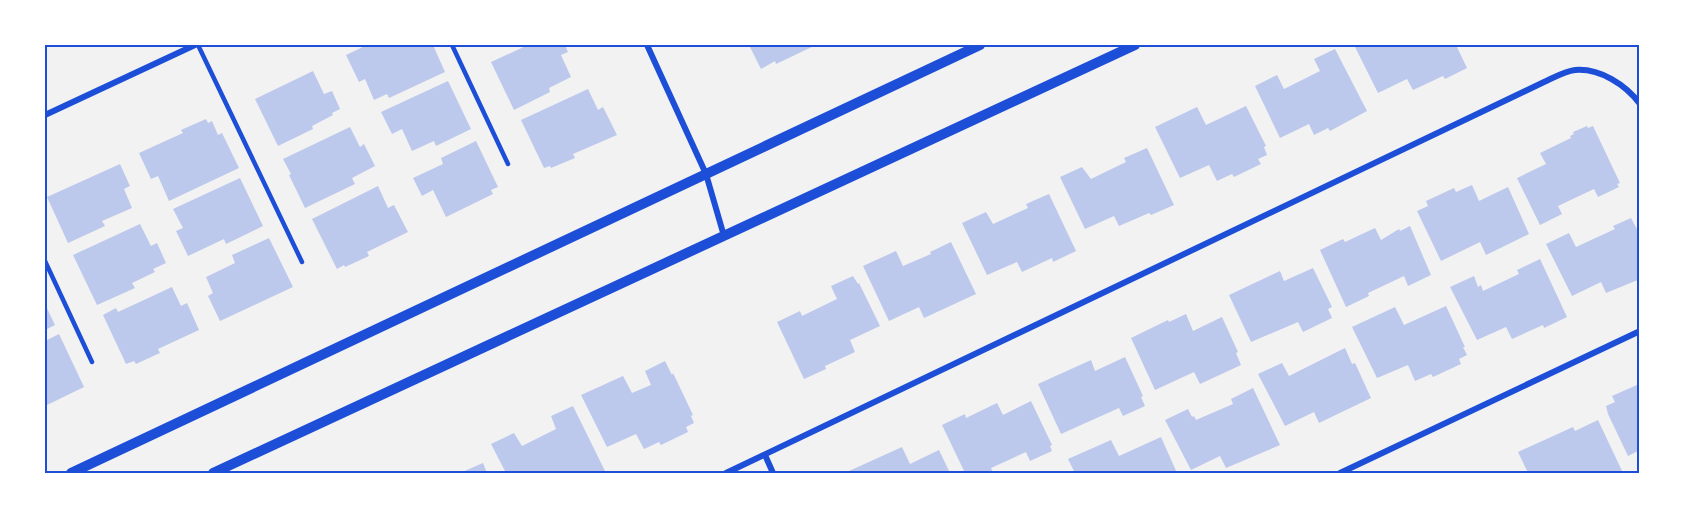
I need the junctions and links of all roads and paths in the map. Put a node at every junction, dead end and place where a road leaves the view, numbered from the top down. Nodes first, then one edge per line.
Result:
1 (197, 45) edge
2 (452, 45) edge
3 (647, 45) edge
4 (980, 45) edge
5 (1135, 45) edge
6 (1640, 104) edge
7 (45, 115) edge
8 (508, 164) dead end
9 (706, 174) junction
10 (724, 236) junction
11 (45, 261) edge
12 (302, 262) dead end
13 (1640, 332) edge
14 (92, 362) dead end
15 (765, 455) junction
16 (71, 473) edge
17 (213, 473) edge
18 (726, 473) edge
19 (773, 473) edge
20 (1340, 473) edge

1 - 7 street
1 - 12 lane
2 - 8 lane
3 - 9 street
4 - 9 street
5 - 10 street
6 - 15 street
9 - 10 street
9 - 16 street
10 - 17 street
11 - 14 lane
13 - 20 street
15 - 18 street
15 - 19 street

